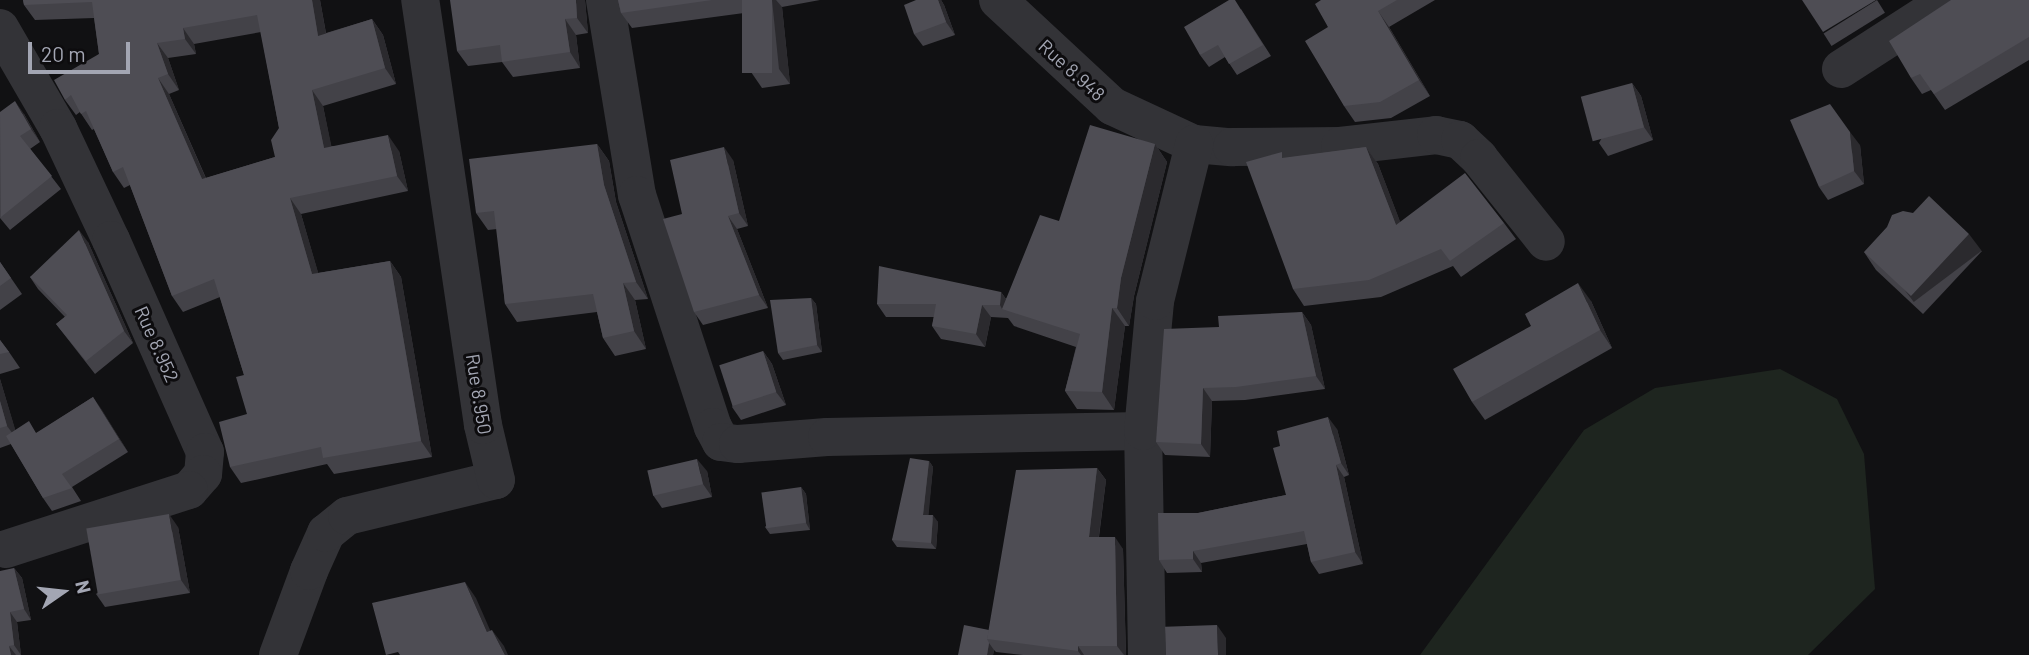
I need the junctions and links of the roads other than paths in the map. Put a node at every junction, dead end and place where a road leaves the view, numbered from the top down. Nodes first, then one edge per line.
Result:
1 (419, 0) edge
2 (605, 0) edge
3 (998, 0) edge
4 (1948, 0) edge
5 (0, 28) edge
6 (1841, 69) dead end
7 (1194, 144) junction
8 (1546, 242) dead end
9 (1143, 431) junction
10 (6, 549) dead end
11 (278, 655) edge
12 (1147, 655) edge

1 - 11 street, Rue 8.950
2 - 9 street
3 - 7 street, Rue 8.948
4 - 6 street
5 - 10 street, Rue 8.952
7 - 8 street
7 - 9 street
9 - 12 street

